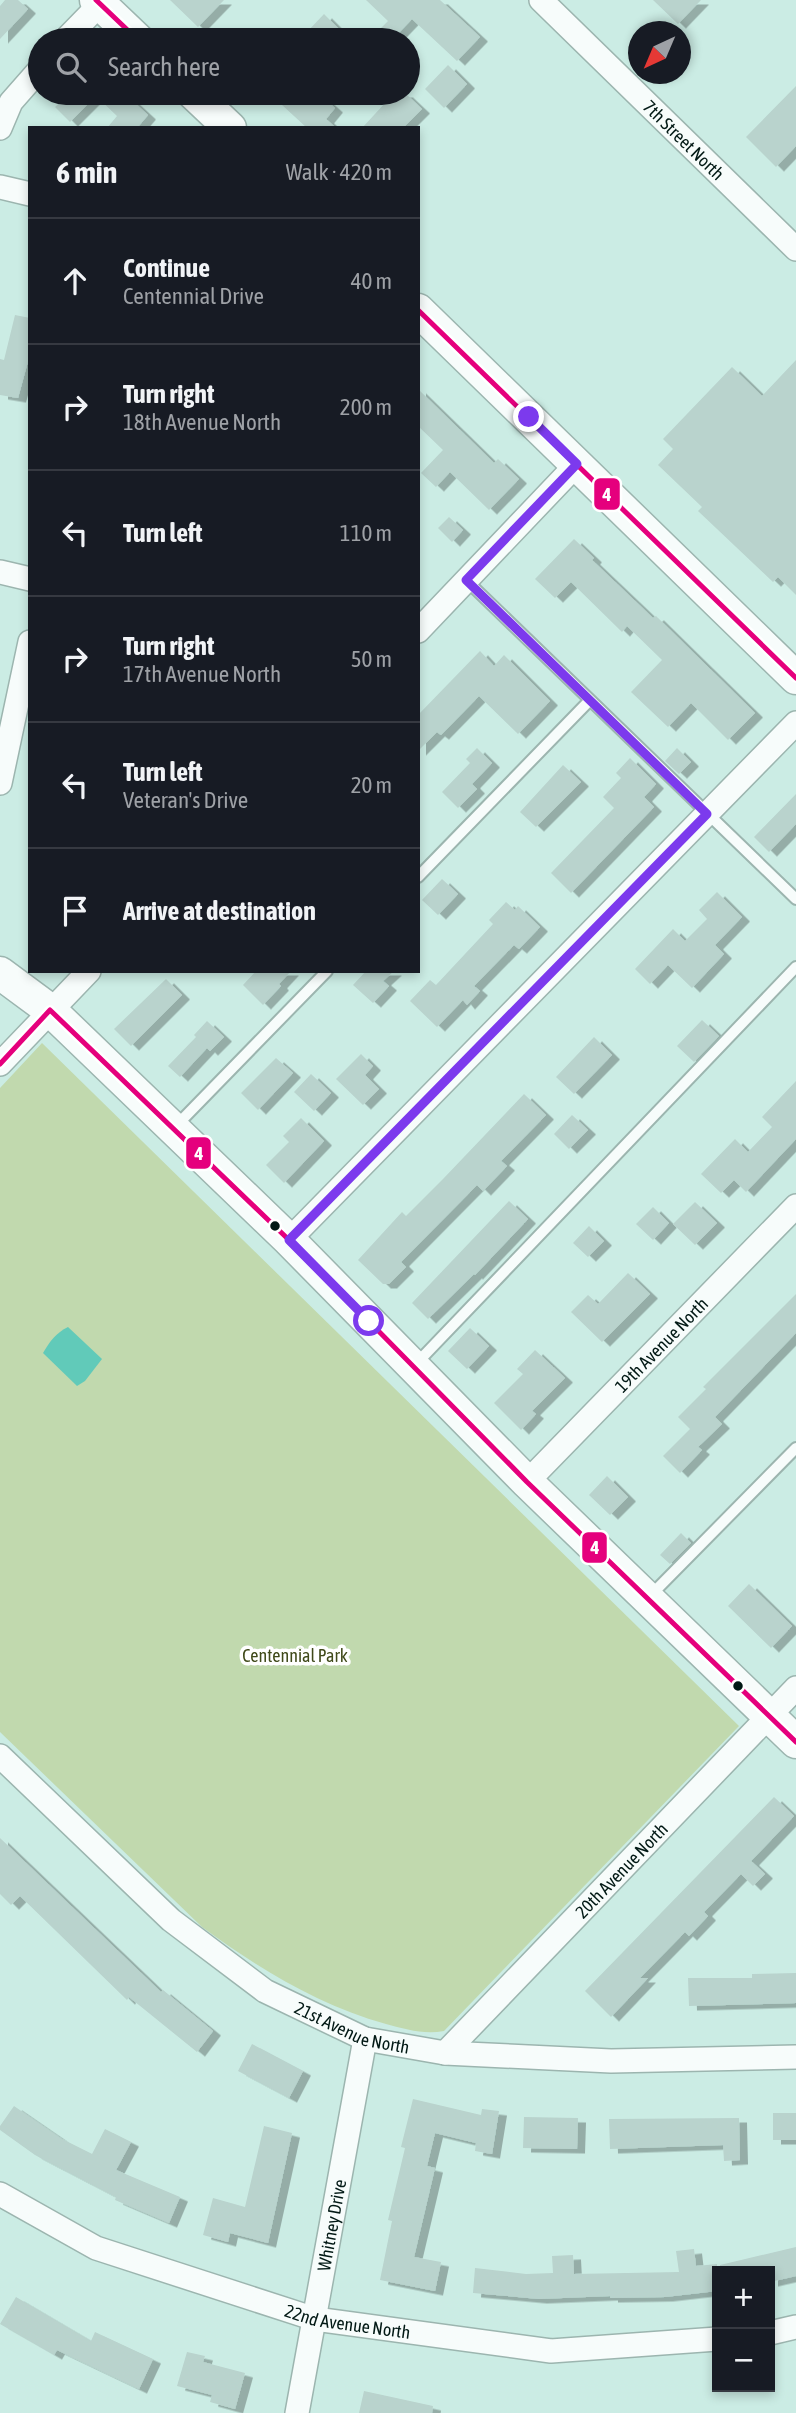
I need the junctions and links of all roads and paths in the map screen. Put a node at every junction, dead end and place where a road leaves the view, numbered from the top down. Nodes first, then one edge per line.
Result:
1 (100, 1) edge
2 (554, 4) edge
3 (76, 28) edge
4 (126, 28) edge
5 (28, 83) edge
6 (206, 105) edge
7 (228, 126) edge
8 (0, 128) edge
9 (0, 187) edge
10 (28, 194) edge
11 (796, 249) edge
12 (420, 312) edge
13 (577, 464) junction
14 (0, 572) edge
15 (28, 579) edge
16 (466, 580) junction
17 (420, 629) edge
18 (28, 651) edge
19 (796, 678) edge
20 (590, 700) junction
21 (796, 723) edge
22 (0, 783) edge
23 (707, 814) junction
24 (420, 875) edge
25 (796, 899) edge
26 (796, 967) edge
27 (0, 973) edge
28 (87, 973) edge
29 (325, 973) edge
30 (50, 1010) junction
31 (0, 1064) edge
32 (174, 1129) junction
33 (796, 1206) edge
34 (289, 1240) junction
35 (414, 1367) junction
36 (796, 1448) edge
37 (527, 1482) junction
38 (648, 1598) junction
39 (796, 1688) edge
40 (769, 1715) junction
41 (796, 1742) edge
42 (0, 1756) edge
43 (365, 2039) junction
44 (445, 2053) junction
45 (796, 2057) edge
46 (0, 2194) edge
47 (315, 2319) junction
48 (796, 2327) edge
49 (775, 2332) edge
50 (712, 2339) edge
51 (297, 2413) edge

1 - 3 street
1 - 4 street
2 - 11 street, 7th Street North
5 - 8 street
6 - 7 street
9 - 10 street
12 - 13 street
13 - 16 street
13 - 19 street
14 - 15 street
16 - 17 street
16 - 20 lane
18 - 22 street
20 - 23 lane
20 - 24 lane
21 - 23 street
23 - 25 lane
23 - 34 street
26 - 35 lane
27 - 30 street
28 - 30 street
29 - 32 lane
30 - 31 street
30 - 32 street
32 - 34 street
33 - 37 street, 19th Avenue North
34 - 35 street
35 - 37 street
36 - 38 lane
37 - 38 street
38 - 40 street
39 - 40 street, 20th Avenue North
40 - 41 street
40 - 44 street, 20th Avenue North
42 - 43 street, 21st Avenue North
43 - 44 street, 21st Avenue North
43 - 47 street, Whitney Drive
44 - 45 street, 21st Avenue North
46 - 47 street, 22nd Avenue North
47 - 50 street, 22nd Avenue North
47 - 51 street, Whitney Drive
48 - 49 street

